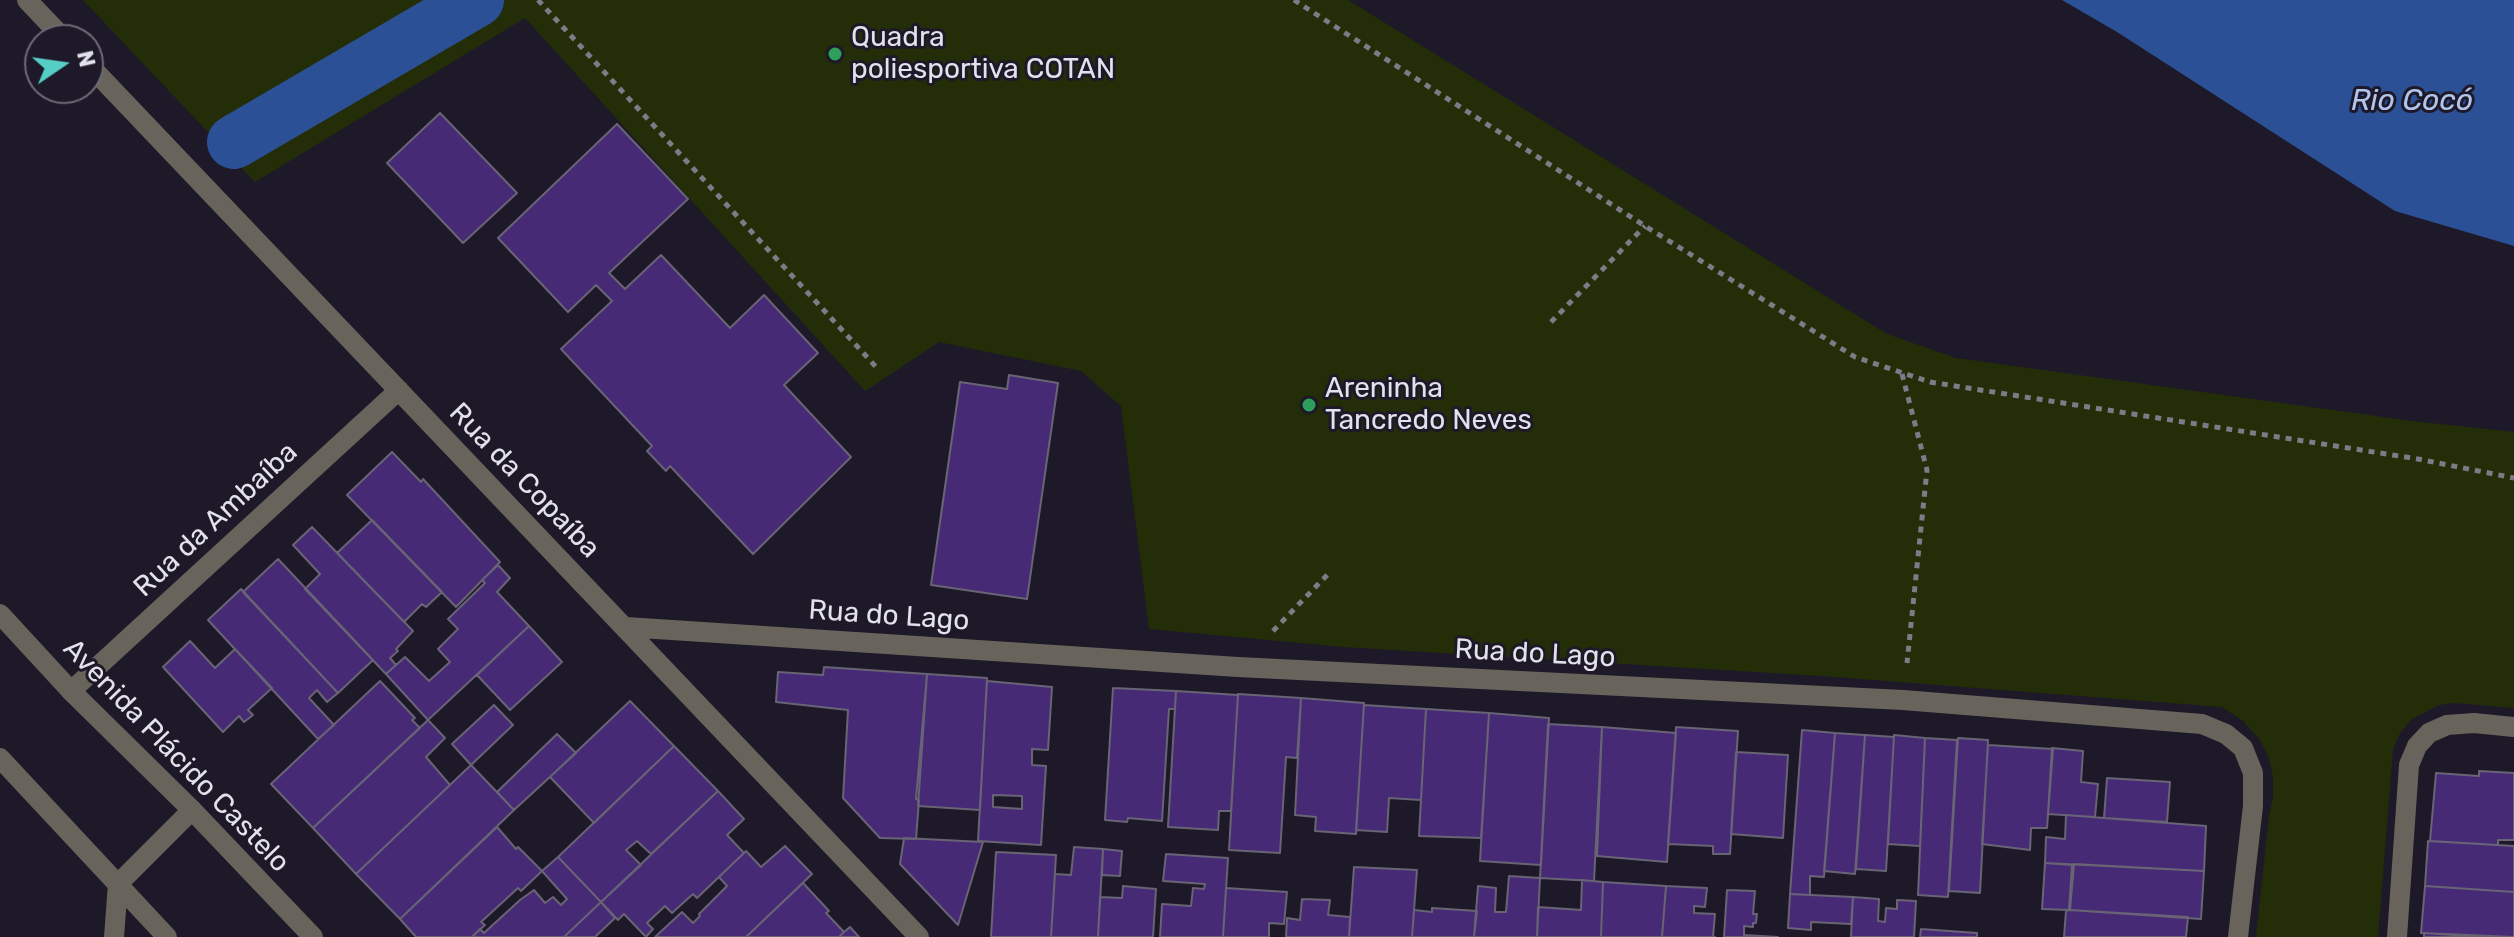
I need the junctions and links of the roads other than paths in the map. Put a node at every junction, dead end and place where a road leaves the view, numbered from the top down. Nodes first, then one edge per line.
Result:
1 (27, 0) edge
2 (50, 24) edge
3 (104, 81) edge
4 (399, 390) junction
5 (0, 614) edge
6 (626, 627) junction
7 (71, 691) junction
8 (2514, 727) edge
9 (0, 758) edge
10 (192, 810) junction
11 (118, 884) junction
12 (114, 937) edge
13 (167, 937) edge
14 (313, 937) edge
15 (919, 937) edge
16 (2238, 937) edge
17 (2397, 937) edge

1 - 2 street
3 - 4 street, Rua da Copaíba
4 - 6 street, Rua da Copaíba
4 - 7 street, Rua da Ambaíba
5 - 7 street, Avenida Plácido Castelo
6 - 15 street, Rua da Copaíba
6 - 16 street, Rua do Lago
7 - 10 street, Avenida Plácido Castelo
8 - 17 street
9 - 11 street
10 - 11 street
10 - 14 street, Avenida Plácido Castelo
11 - 12 street
11 - 13 street

